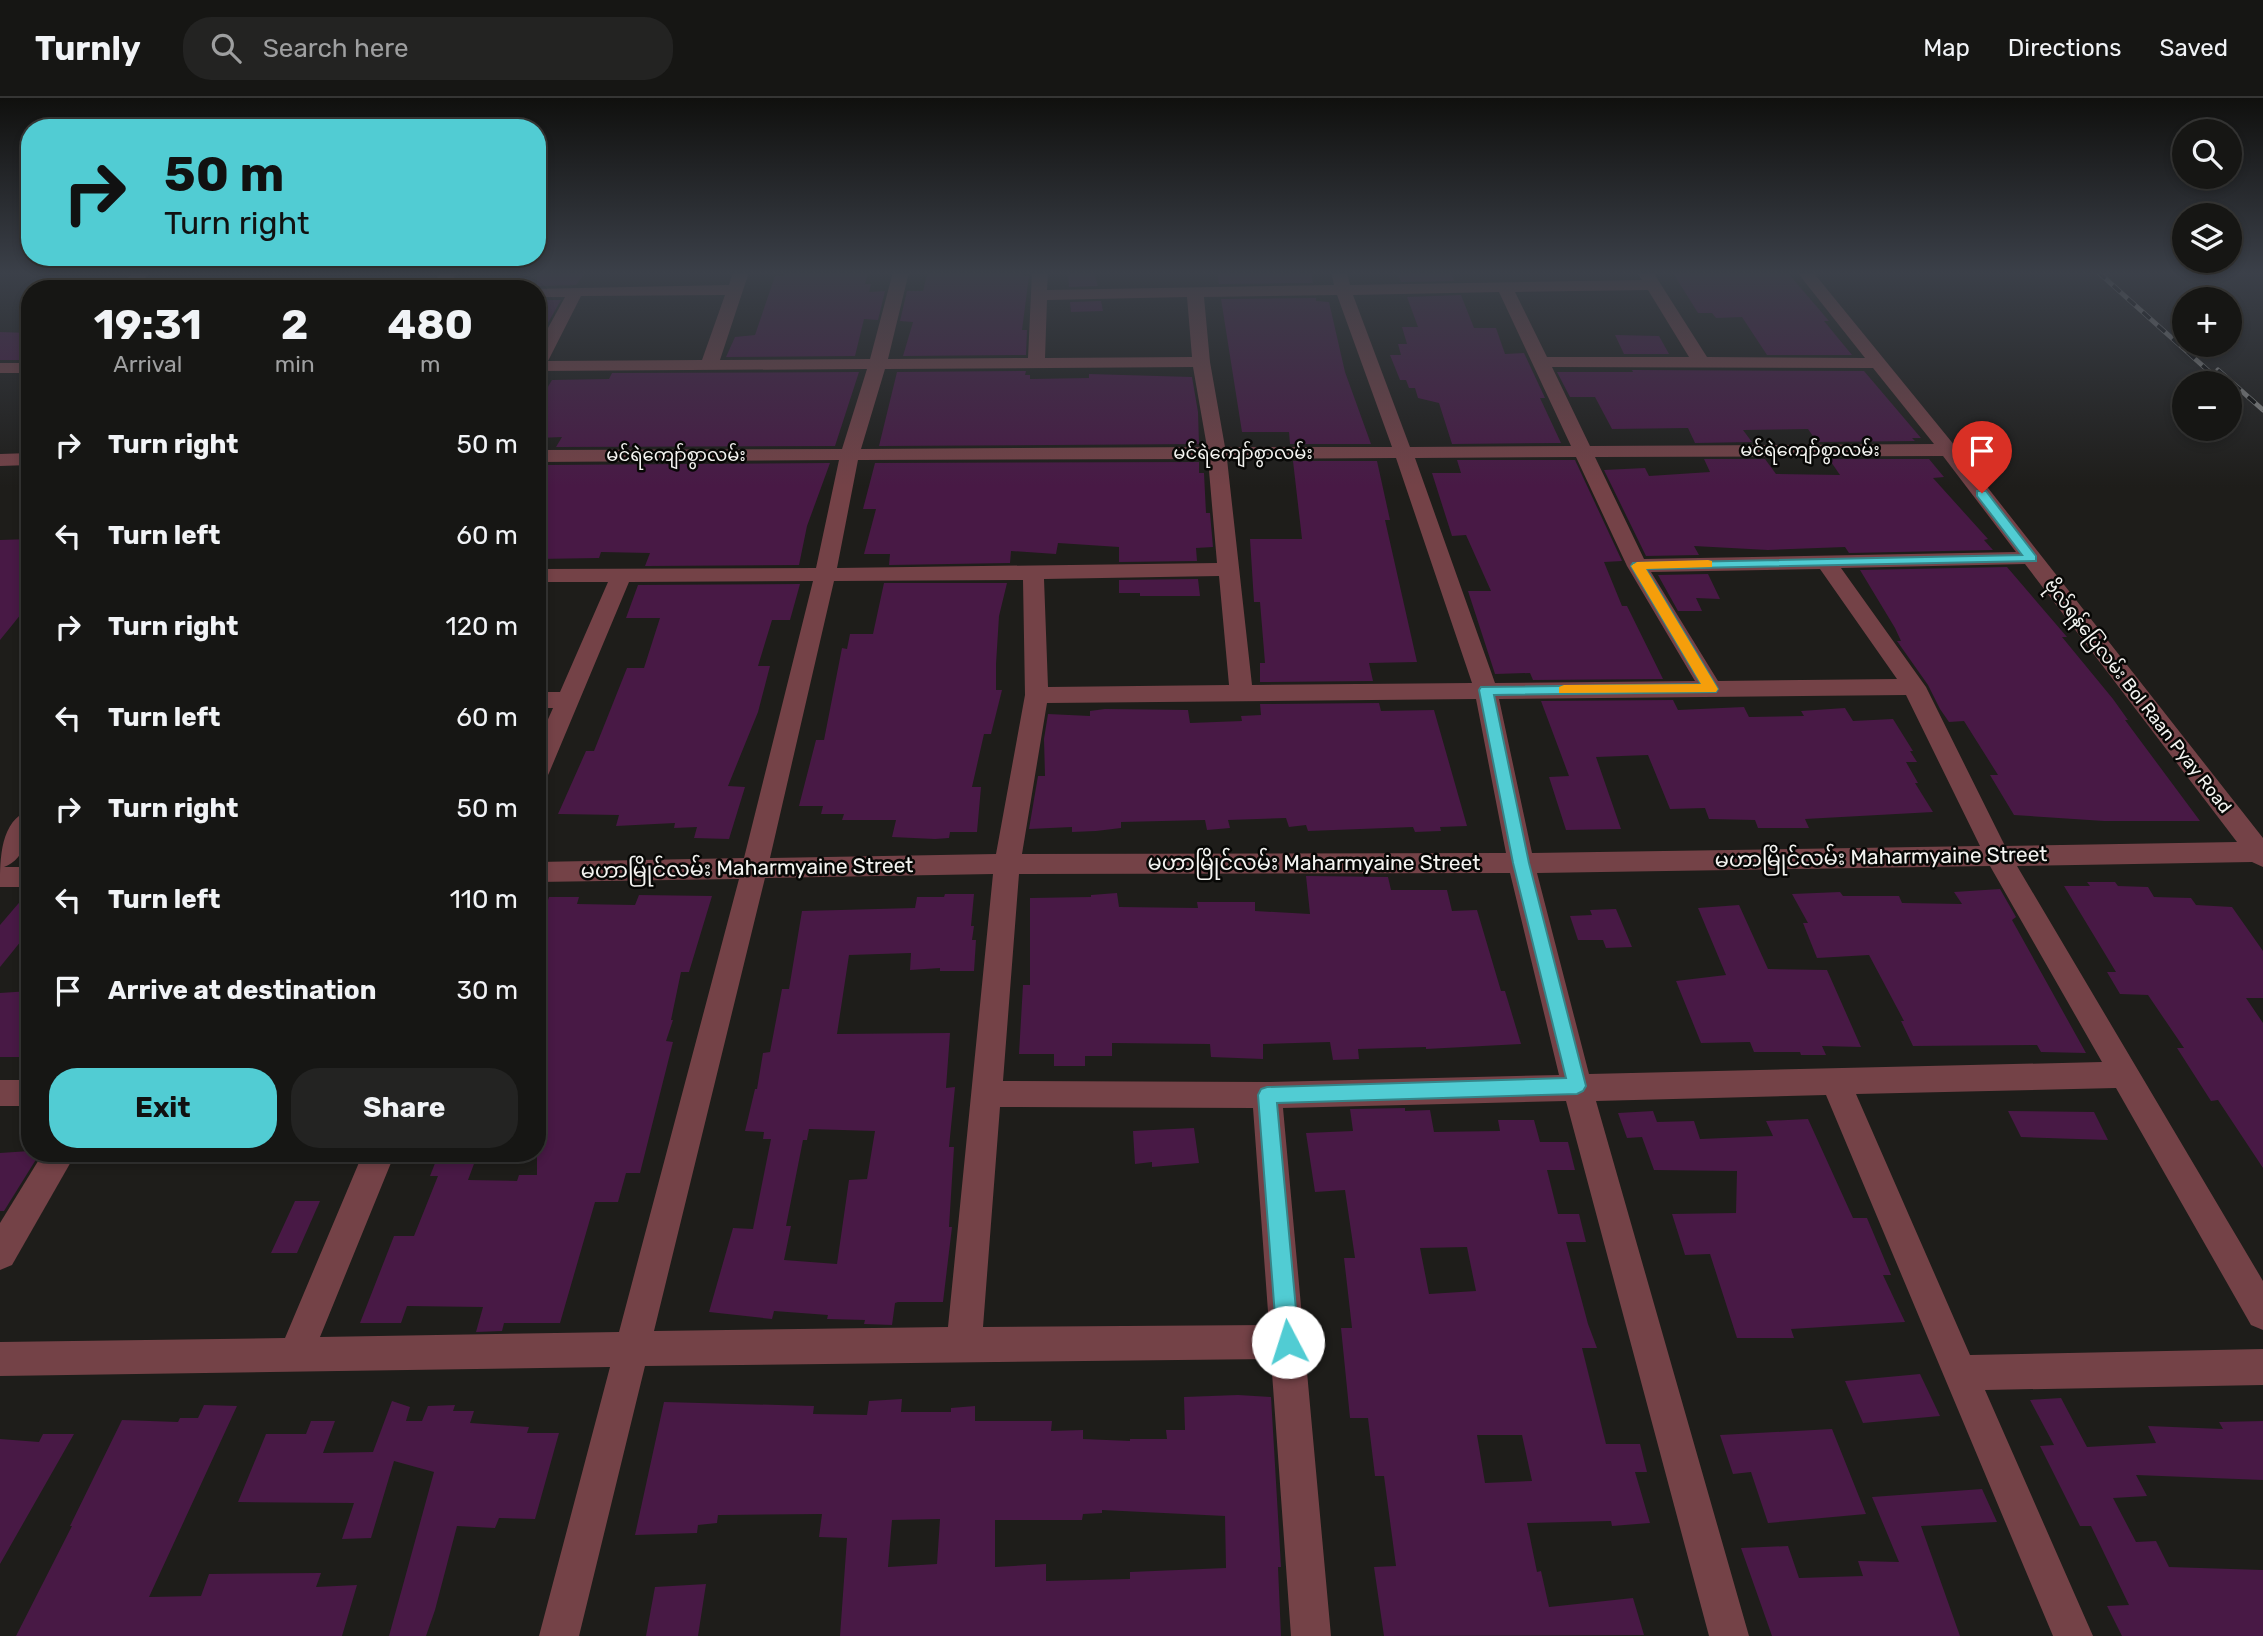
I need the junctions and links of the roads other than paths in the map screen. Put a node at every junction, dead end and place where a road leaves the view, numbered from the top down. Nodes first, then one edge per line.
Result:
1 (716, 344) edge
2 (883, 344) edge
3 (1037, 344) edge
4 (1199, 344) edge
5 (1364, 344) edge
6 (1531, 344) edge
7 (1690, 344) edge
8 (1862, 344) edge
9 (1201, 362) junction
10 (1540, 362) junction
11 (1701, 362) junction
12 (878, 363) junction
13 (1036, 363) junction
14 (1877, 363) junction
15 (546, 366) edge
16 (709, 366) junction
17 (0, 368) edge
18 (21, 368) edge
19 (1948, 450) junction
20 (1583, 451) junction
21 (1403, 452) junction
22 (1217, 453) junction
23 (850, 454) junction
24 (546, 456) edge
25 (21, 459) edge
26 (0, 460) edge
27 (2032, 558) junction
28 (1826, 562) junction
29 (1637, 566) junction
30 (1227, 569) junction
31 (1033, 573) junction
32 (825, 575) junction
33 (546, 576) edge
34 (621, 576) junction
35 (1914, 687) junction
36 (1711, 689) junction
37 (1486, 690) junction
38 (1037, 695) junction
39 (1241, 695) junction
40 (546, 700) edge
41 (567, 700) junction
42 (546, 751) edge
43 (21, 831) edge
44 (1997, 855) junction
45 (2261, 855) edge
46 (0, 858) edge
47 (1521, 863) junction
48 (1007, 864) junction
49 (755, 867) junction
50 (546, 872) edge
51 (0, 877) edge
52 (21, 877) edge
53 (2124, 1074) junction
54 (1835, 1081) junction
55 (1577, 1086) junction
56 (0, 1093) edge
57 (21, 1093) edge
58 (986, 1094) junction
59 (1267, 1095) junction
60 (55, 1162) edge
61 (375, 1162) edge
62 (0, 1254) edge
63 (2263, 1313) edge
64 (964, 1342) junction
65 (1288, 1342) junction
66 (633, 1347) junction
67 (295, 1356) junction
68 (0, 1359) edge
69 (2263, 1367) edge
70 (1960, 1373) junction
71 (559, 1636) edge
72 (1311, 1636) edge
73 (1729, 1636) edge
74 (2073, 1636) edge

1 - 16 street
2 - 12 street
3 - 13 street
4 - 9 street
5 - 21 street
6 - 10 street
7 - 11 street
8 - 14 street, ဗိုလ်ရန်ပြေလမ်း Bol Raan Pyay Road
9 - 13 street
9 - 22 street
10 - 11 street
10 - 20 street
11 - 14 street
12 - 13 street
12 - 16 street
12 - 23 street
14 - 19 street, ဗိုလ်ရန်ပြေလမ်း Bol Raan Pyay Road
15 - 16 street
17 - 18 street
19 - 20 street, မင်ရဲကျော်စွာလမ်း
19 - 27 street, ဗိုလ်ရန်ပြေလမ်း Bol Raan Pyay Road
20 - 21 street, မင်ရဲကျော်စွာလမ်း
20 - 29 street
21 - 22 street, မင်ရဲကျော်စွာလမ်း
21 - 37 street
22 - 23 street, မင်ရဲကျော်စွာလမ်း
22 - 30 street
23 - 24 street, မင်ရဲကျော်စွာလမ်း
23 - 32 street
25 - 26 street
27 - 28 street
27 - 45 street, ဗိုလ်ရန်ပြေလမ်း Bol Raan Pyay Road
28 - 29 street
28 - 35 street
29 - 36 street
30 - 31 street
30 - 39 street
31 - 32 street
31 - 38 street
32 - 34 street
32 - 49 street
33 - 34 street
34 - 41 street
35 - 36 street
35 - 44 street
36 - 37 street
37 - 39 street
37 - 47 street
38 - 39 street
38 - 48 street
40 - 41 street
41 - 42 street
43 - 46 street
44 - 45 street, မဟာမြိုင်လမ်း Maharmyaine Street
44 - 47 street, မဟာမြိုင်လမ်း Maharmyaine Street
44 - 53 street
47 - 48 street, မဟာမြိုင်လမ်း Maharmyaine Street
47 - 55 street
48 - 49 street, မဟာမြိုင်လမ်း Maharmyaine Street
48 - 58 street
49 - 50 street, မဟာမြိုင်လမ်း Maharmyaine Street
49 - 66 street
51 - 52 street
53 - 54 street
53 - 63 street
54 - 55 street
54 - 70 street
55 - 59 street
55 - 73 street
56 - 57 street
58 - 59 street
58 - 64 street
59 - 65 street
60 - 62 street
61 - 67 street
64 - 65 street
64 - 66 street
65 - 72 street
66 - 67 street
66 - 71 street
67 - 68 street
69 - 70 street
70 - 74 street

